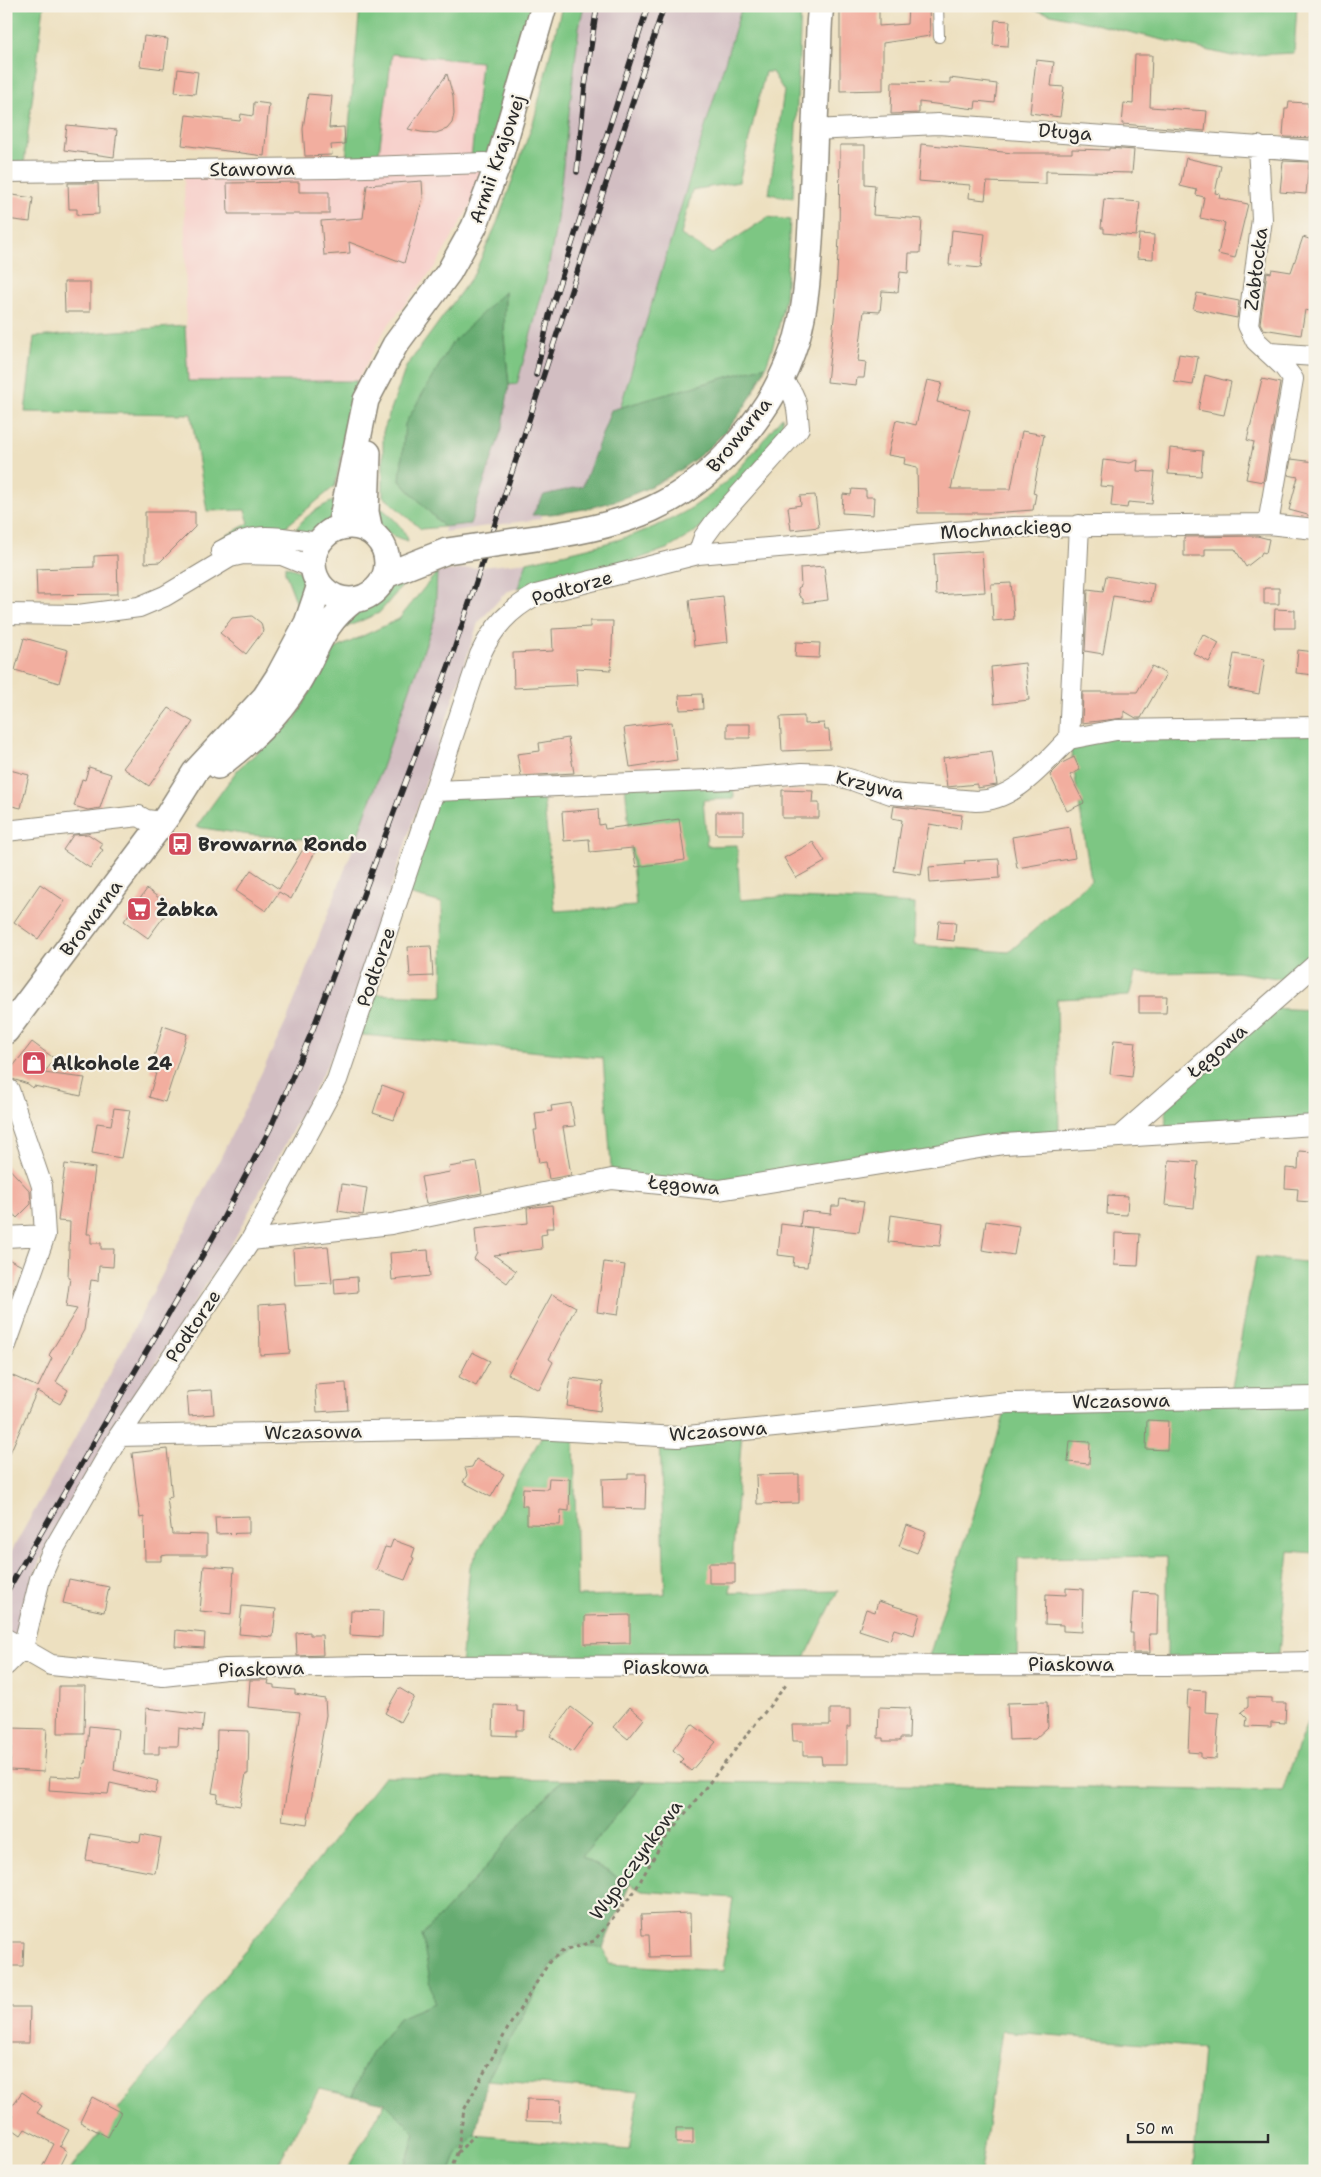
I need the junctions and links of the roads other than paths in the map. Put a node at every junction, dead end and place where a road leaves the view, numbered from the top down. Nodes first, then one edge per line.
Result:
1 (544, 6) edge
2 (821, 6) edge
3 (938, 6) edge
4 (939, 37) dead end
5 (814, 130) junction
6 (1258, 146) junction
7 (1315, 151) edge
8 (497, 167) junction
9 (6, 172) edge
10 (1270, 353) junction
11 (1315, 356) edge
12 (379, 376) junction
13 (780, 380) junction
14 (1268, 524) junction
15 (1079, 525) junction
16 (340, 527) junction
17 (1315, 529) edge
18 (370, 531) junction
19 (319, 543) junction
20 (698, 554) junction
21 (386, 563) junction
22 (317, 576) junction
23 (165, 596) junction
24 (354, 600) junction
25 (6, 614) edge
26 (1315, 727) edge
27 (1069, 739) junction
28 (435, 791) junction
29 (169, 813) junction
30 (6, 831) edge
31 (1315, 965) edge
32 (6, 1032) edge
33 (6, 1088) edge
34 (1315, 1125) edge
35 (1119, 1137) junction
36 (45, 1234) junction
37 (6, 1237) edge
38 (251, 1240) junction
39 (6, 1345) edge
40 (1315, 1397) edge
41 (119, 1436) junction
42 (15, 1643) edge
43 (1315, 1662) edge
44 (6, 1665) edge

1 - 8 street, Armii Krajowej
2 - 5 street, Browarna
3 - 4 lane
5 - 6 street, Długa
5 - 13 street, Browarna
6 - 7 street, Długa
6 - 10 street, Zabłocka
8 - 9 street, Stawowa
8 - 12 street, Armii Krajowej
10 - 11 street
10 - 14 street, Zabłocka
12 - 16 street, Armii Krajowej
12 - 18 street, Armii Krajowej
13 - 20 street
13 - 21 street, Browarna, bridge
14 - 15 street, Mochnackiego
14 - 17 street, Mochnackiego
15 - 20 street, Mochnackiego
15 - 27 street
16 - 18 street
16 - 19 street
18 - 21 street
19 - 22 street
19 - 23 street
20 - 28 street, Podtorze
21 - 24 street
22 - 23 street
22 - 24 street
22 - 29 street, Browarna
23 - 25 street
24 - 29 street, Browarna
26 - 27 street
27 - 28 street, Krzywa
28 - 38 street, Podtorze
29 - 30 street
29 - 32 street, Browarna
31 - 35 street, Łęgowa
33 - 36 street
34 - 35 street, Łęgowa
35 - 38 street, Łęgowa
36 - 37 street
36 - 39 street
38 - 41 street, Podtorze
40 - 41 street, Wczasowa
41 - 42 street, Podtorze
42 - 43 street, Piaskowa
42 - 44 street

